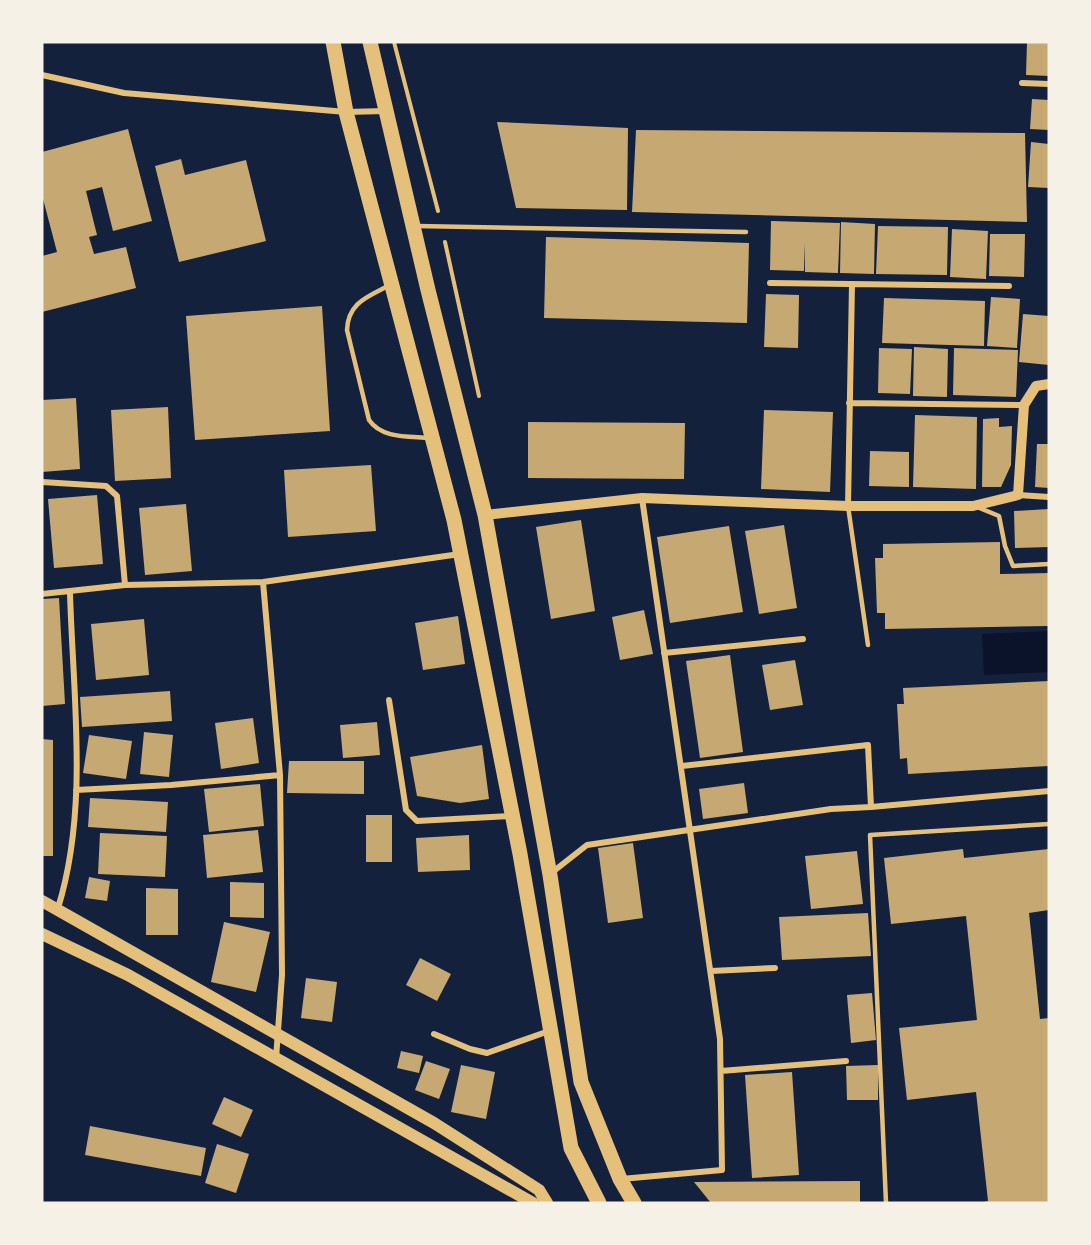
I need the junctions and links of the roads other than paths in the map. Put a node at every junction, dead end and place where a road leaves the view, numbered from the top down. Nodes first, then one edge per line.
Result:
1 (333, 42) edge
2 (370, 42) edge
3 (42, 75) edge
4 (1022, 83) dead end
5 (1049, 84) edge
6 (385, 111) junction
7 (346, 112) junction
8 (414, 226) junction
9 (746, 232) dead end
10 (770, 283) dead end
11 (393, 284) junction
12 (852, 284) junction
13 (1009, 286) dead end
14 (1049, 384) edge
15 (849, 403) junction
16 (1024, 405) junction
17 (433, 438) junction
18 (42, 482) edge
19 (1018, 495) junction
20 (1049, 497) edge
21 (642, 498) junction
22 (848, 506) junction
23 (973, 506) junction
24 (485, 515) junction
25 (460, 554) junction
26 (1049, 564) edge
27 (263, 582) junction
28 (125, 585) junction
29 (70, 593) junction
30 (42, 594) edge
31 (803, 639) dead end
32 (868, 645) dead end
33 (664, 653) junction
34 (389, 700) dead end
35 (682, 766) junction
36 (280, 775) junction
37 (76, 790) junction
38 (1049, 791) edge
39 (871, 807) junction
40 (511, 816) junction
41 (1049, 824) edge
42 (692, 828) junction
43 (550, 875) junction
44 (42, 901) edge
45 (58, 908) junction
46 (42, 934) edge
47 (775, 968) dead end
48 (711, 971) junction
49 (550, 1030) junction
50 (280, 1034) junction
51 (434, 1034) dead end
52 (276, 1059) junction
53 (846, 1061) dead end
54 (721, 1071) junction
55 (620, 1179) junction
56 (534, 1203) edge
57 (546, 1203) edge
58 (599, 1203) edge
59 (634, 1203) edge
60 (886, 1203) edge

1 - 7 main road
2 - 6 main road
3 - 7 street
4 - 5 street
6 - 7 street
6 - 8 main road
7 - 11 main road
8 - 9 lane
8 - 24 main road
10 - 12 street
11 - 17 main road
11 - 17 lane
12 - 13 street
12 - 15 street
14 - 16 street
15 - 16 street
15 - 22 street
16 - 19 street
17 - 25 main road
18 - 28 street
19 - 20 street
19 - 23 street
21 - 22 street
21 - 24 street
21 - 33 street
22 - 23 street
22 - 32 lane
23 - 26 lane
24 - 43 main road
25 - 27 street
25 - 40 main road
27 - 28 street
27 - 36 street
28 - 29 street
29 - 30 street
29 - 37 street
31 - 33 street
33 - 35 street
34 - 40 street
35 - 39 street
35 - 42 street
36 - 37 street
36 - 50 street
37 - 45 street
38 - 39 street
39 - 42 street
40 - 49 main road
41 - 60 lane
42 - 43 street
42 - 48 street
43 - 55 main road
44 - 45 main road
45 - 50 main road
46 - 52 main road
47 - 48 street
48 - 54 street
49 - 51 street
49 - 58 main road
50 - 52 street
50 - 57 main road
52 - 56 main road
53 - 54 street
54 - 55 street
55 - 59 main road
56 - 57 main road

